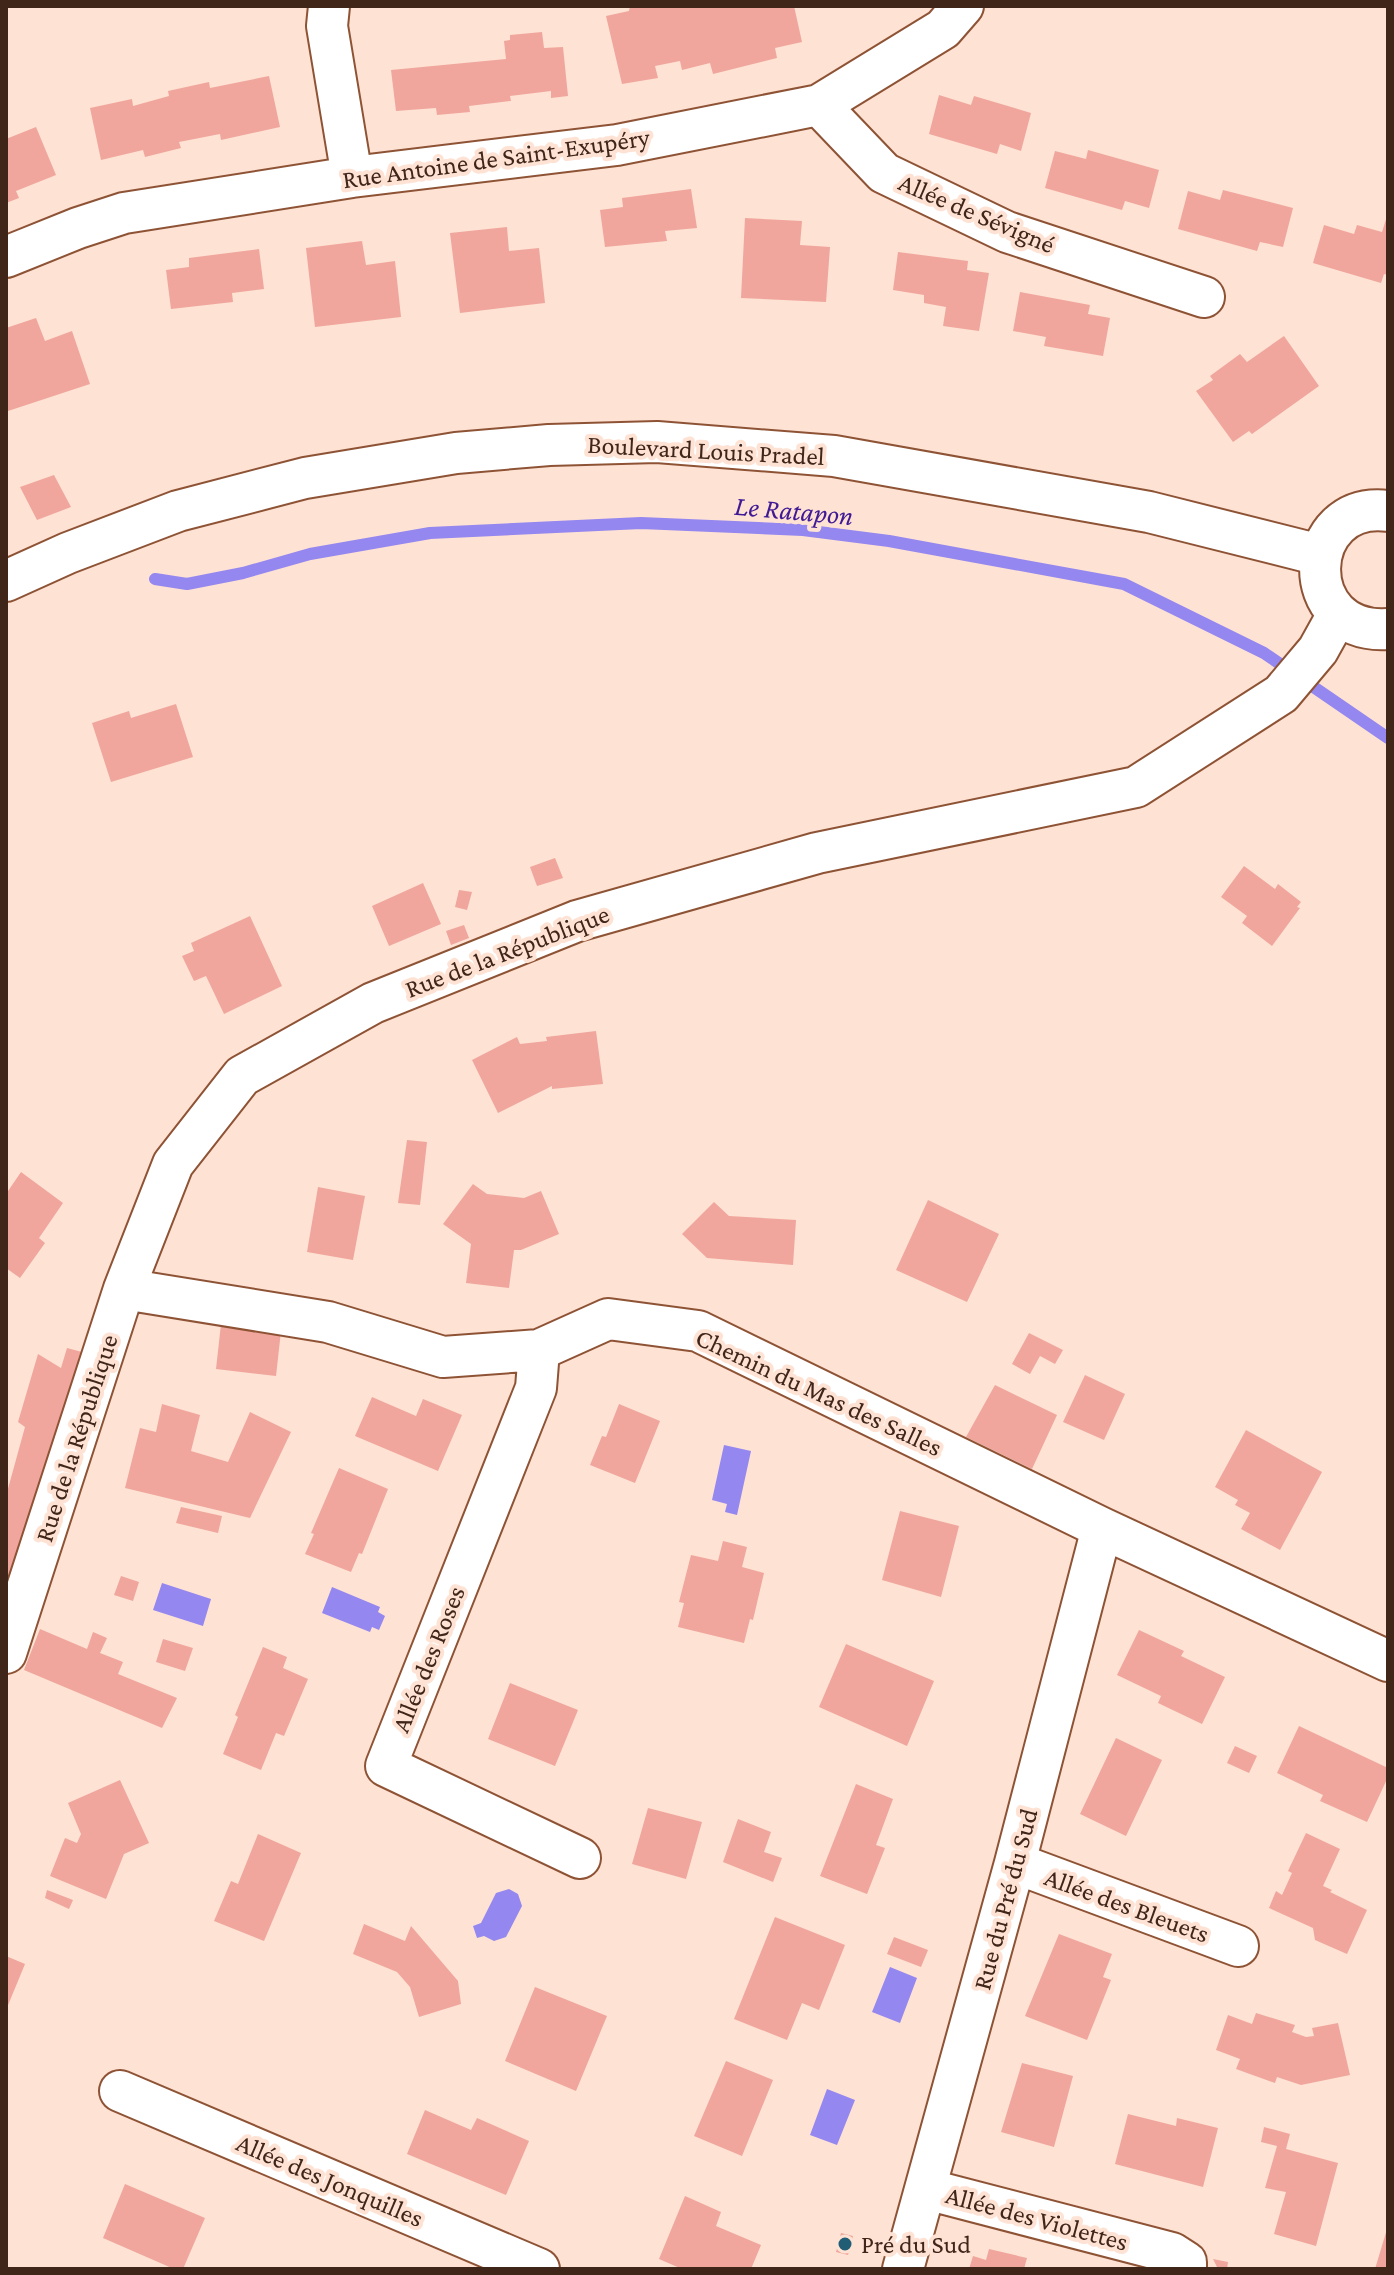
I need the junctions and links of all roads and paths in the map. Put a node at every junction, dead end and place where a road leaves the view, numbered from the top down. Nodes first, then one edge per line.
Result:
1 (329, 6) edge
2 (963, 6) edge
3 (819, 105) junction
4 (352, 177) junction
5 (6, 257) edge
6 (1204, 297) dead end
7 (1388, 511) edge
8 (1320, 555) junction
9 (6, 581) edge
10 (1338, 614) junction
11 (1388, 629) edge
12 (124, 1289) junction
13 (539, 1350) junction
14 (1102, 1528) junction
15 (6, 1653) edge
16 (1388, 1661) edge
17 (580, 1858) dead end
18 (1015, 1863) junction
19 (1238, 1946) dead end
20 (120, 2091) dead end
21 (926, 2189) junction
22 (539, 2269) edge
23 (903, 2269) edge
24 (1186, 2269) edge

1 - 4 street
2 - 3 street, Rue Antoine de Saint-Exupéry
3 - 4 street, Rue Antoine de Saint-Exupéry
3 - 6 street, Allée de Sévigné
4 - 5 street, Rue Antoine de Saint-Exupéry
7 - 8 street
8 - 9 street, Boulevard Louis Pradel
8 - 10 street
10 - 11 street
10 - 12 street, Rue de la République
12 - 13 street, Chemin du Mas des Salles
12 - 15 street, Rue de la République
13 - 14 street, Chemin du Mas des Salles
13 - 17 street, Allée des Roses
14 - 16 street, Chemin du Mas des Salles
14 - 18 street, Rue du Pré du Sud
18 - 19 street, Allée des Bleuets
18 - 21 street, Rue du Pré du Sud
20 - 22 street, Allée des Jonquilles
21 - 23 street, Rue du Pré du Sud
21 - 24 street, Allée des Violettes

